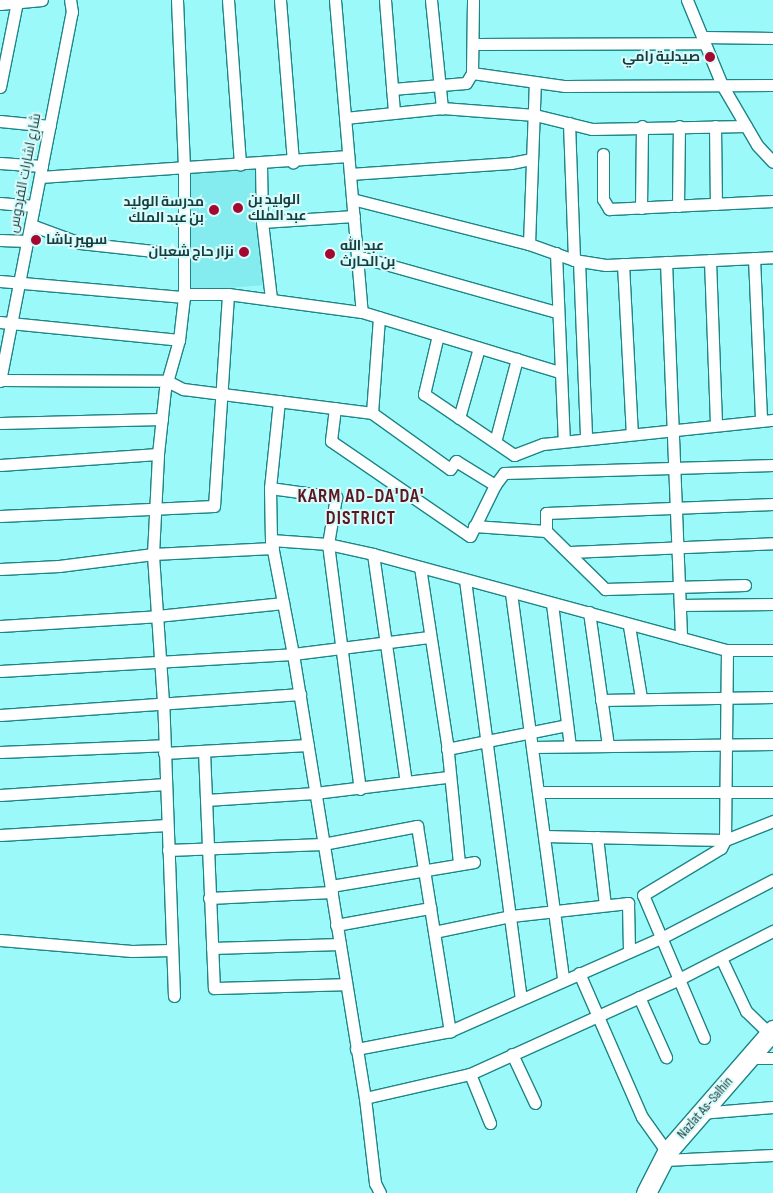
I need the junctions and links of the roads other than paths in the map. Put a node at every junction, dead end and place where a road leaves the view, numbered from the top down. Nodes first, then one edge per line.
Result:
1 (42, 0) edge
2 (70, 0) edge
3 (177, 0) edge
4 (228, 0) edge
5 (280, 0) edge
6 (335, 0) edge
7 (385, 0) edge
8 (431, 0) edge
9 (473, 0) edge
10 (687, 0) edge
11 (18, 2) junction
12 (0, 4) edge
13 (773, 38) edge
14 (704, 40) junction
15 (474, 44) junction
16 (472, 73) junction
17 (535, 83) junction
18 (722, 84) junction
19 (773, 85) edge
20 (441, 86) junction
21 (0, 87) edge
22 (392, 89) junction
23 (442, 108) junction
24 (394, 113) junction
25 (536, 115) junction
26 (345, 118) junction
27 (0, 121) edge
28 (569, 123) junction
29 (50, 126) junction
30 (642, 126) junction
31 (679, 126) junction
32 (715, 126) junction
33 (746, 126) junction
34 (603, 154) dead end
35 (348, 156) junction
36 (531, 159) junction
37 (292, 162) junction
38 (773, 162) edge
39 (0, 163) edge
40 (262, 164) junction
41 (240, 165) junction
42 (42, 166) junction
43 (184, 167) junction
44 (350, 174) junction
45 (40, 177) junction
46 (352, 199) junction
47 (773, 201) edge
48 (0, 203) edge
49 (716, 204) junction
50 (34, 206) junction
51 (678, 206) junction
52 (641, 208) junction
53 (354, 216) junction
54 (262, 222) junction
55 (31, 225) junction
56 (0, 240) edge
57 (27, 242) junction
58 (529, 244) junction
59 (154, 251) dead end
60 (556, 253) junction
61 (357, 256) junction
62 (773, 257) edge
63 (754, 258) junction
64 (576, 260) junction
65 (710, 260) junction
66 (666, 262) junction
67 (623, 264) junction
68 (0, 281) edge
69 (20, 282) junction
70 (228, 294) junction
71 (183, 296) junction
72 (271, 299) junction
73 (362, 312) junction
74 (556, 312) junction
75 (379, 317) junction
76 (6, 322) edge
77 (438, 335) junction
78 (179, 340) junction
79 (479, 348) junction
80 (517, 359) junction
81 (2, 363) edge
82 (560, 372) junction
83 (0, 381) edge
84 (167, 381) junction
85 (223, 392) junction
86 (279, 401) junction
87 (334, 408) junction
88 (372, 413) junction
89 (460, 418) junction
90 (162, 419) junction
91 (773, 420) edge
92 (760, 421) junction
93 (0, 424) edge
94 (716, 425) junction
95 (673, 429) junction
96 (632, 434) junction
97 (586, 439) junction
98 (495, 442) junction
99 (564, 442) junction
100 (158, 454) junction
101 (0, 465) edge
102 (773, 465) edge
103 (674, 469) junction
104 (495, 485) junction
105 (270, 488) junction
106 (773, 504) edge
107 (676, 507) junction
108 (154, 509) junction
109 (0, 516) edge
110 (474, 526) junction
111 (546, 531) junction
112 (272, 544) junction
113 (328, 544) junction
114 (773, 544) edge
115 (678, 547) junction
116 (570, 552) junction
117 (153, 554) junction
118 (373, 554) junction
119 (420, 567) junction
120 (0, 568) edge
121 (465, 580) junction
122 (679, 586) junction
123 (745, 586) dead end
124 (511, 593) junction
125 (282, 603) junction
126 (552, 604) junction
127 (773, 604) edge
128 (680, 605) junction
129 (589, 612) junction
130 (157, 616) junction
131 (0, 626) edge
132 (630, 626) junction
133 (429, 637) junction
134 (681, 638) junction
135 (385, 641) junction
136 (341, 647) junction
137 (727, 650) junction
138 (773, 650) edge
139 (293, 654) junction
140 (160, 660) junction
141 (0, 671) edge
142 (300, 694) junction
143 (773, 697) edge
144 (641, 698) junction
145 (727, 698) junction
146 (601, 700) junction
147 (163, 702) junction
148 (0, 715) edge
149 (567, 725) junction
150 (530, 732) junction
151 (486, 742) junction
152 (727, 743) junction
153 (773, 744) edge
154 (308, 745) junction
155 (608, 745) junction
156 (570, 746) junction
157 (532, 747) junction
158 (164, 749) junction
159 (447, 749) junction
160 (204, 751) junction
161 (0, 752) edge
162 (448, 777) junction
163 (406, 782) junction
164 (166, 784) junction
165 (360, 789) junction
166 (538, 792) junction
167 (773, 792) edge
168 (726, 793) junction
169 (315, 794) junction
170 (0, 795) edge
171 (206, 800) junction
172 (773, 821) edge
173 (167, 825) junction
174 (0, 835) edge
175 (544, 836) junction
176 (597, 837) junction
177 (725, 840) junction
178 (323, 844) junction
179 (168, 850) junction
180 (206, 850) junction
181 (474, 862) dead end
182 (459, 863) junction
183 (424, 870) junction
184 (773, 880) edge
185 (331, 889) junction
186 (209, 898) junction
187 (605, 905) junction
188 (430, 908) junction
189 (554, 910) junction
190 (511, 916) junction
191 (336, 925) junction
192 (773, 931) edge
193 (434, 932) junction
194 (661, 938) junction
195 (0, 940) edge
196 (340, 944) junction
197 (212, 948) junction
198 (172, 950) junction
199 (629, 951) junction
200 (721, 958) junction
201 (578, 972) junction
202 (563, 979) junction
203 (679, 980) junction
204 (345, 984) junction
205 (174, 996) dead end
206 (639, 997) junction
207 (521, 998) junction
208 (598, 1015) junction
209 (450, 1031) junction
210 (771, 1032) edge
211 (704, 1038) dead end
212 (356, 1049) junction
213 (512, 1054) junction
214 (666, 1057) dead end
215 (749, 1058) junction
216 (773, 1058) edge
217 (470, 1074) junction
218 (365, 1098) junction
219 (535, 1103) dead end
220 (773, 1107) edge
221 (700, 1113) junction
222 (490, 1123) dead end
223 (773, 1155) edge
224 (666, 1156) junction
225 (380, 1193) edge
226 (646, 1193) edge

1 - 11 street
2 - 29 street, شارع اشارات الفردوس
3 - 43 street
4 - 41 street
5 - 37 street
6 - 26 street
7 - 22 street
8 - 20 street
9 - 15 street
10 - 14 street
11 - 12 street
11 - 21 street
13 - 14 street
14 - 15 street
14 - 18 street
15 - 16 street
16 - 17 street
16 - 20 street
17 - 18 street
17 - 25 street
18 - 19 street
18 - 33 street
20 - 22 street
20 - 23 street
22 - 24 street
23 - 24 street
23 - 25 street
24 - 26 street
25 - 28 street
25 - 36 street
26 - 35 street
27 - 29 street
28 - 30 street
28 - 64 street
29 - 42 street, شارع اشارات الفردوس
30 - 31 street
30 - 52 street
31 - 32 street
31 - 51 street
32 - 33 street
32 - 49 street
33 - 38 street
34 - 52 street
35 - 37 street
35 - 44 street
36 - 44 street
36 - 58 street
37 - 40 street
39 - 42 street
40 - 41 street
40 - 54 street
41 - 43 street
42 - 45 street, شارع اشارات الفردوس
43 - 45 street
43 - 71 street
44 - 46 street
45 - 50 street, شارع اشارات الفردوس
46 - 53 street
46 - 58 street
47 - 49 street
48 - 50 street
49 - 51 street
50 - 55 street, شارع اشارات الفردوس
51 - 52 street
53 - 54 street
53 - 61 street
54 - 72 street
55 - 57 street, شارع اشارات الفردوس
55 - 59 street
56 - 57 street
57 - 69 street, شارع اشارات الفردوس
58 - 60 street
60 - 64 street
60 - 74 street
61 - 73 street
61 - 74 street
62 - 63 street
63 - 65 street
63 - 92 street
64 - 67 street
64 - 97 street
65 - 66 street
65 - 94 street
66 - 67 street
66 - 95 street
67 - 96 street
68 - 69 street
69 - 71 street
69 - 76 street, شارع اشارات الفردوس
70 - 71 street
70 - 72 street
70 - 85 street
71 - 78 street
72 - 73 street
73 - 75 street
74 - 82 street
75 - 77 street
75 - 88 street
76 - 78 street
76 - 81 street, شارع اشارات الفردوس
77 - 79 street
77 - 89 street
78 - 84 street
79 - 80 street
79 - 89 street
80 - 82 street
80 - 98 street
81 - 83 street, شارع اشارات الفردوس
82 - 99 street
83 - 84 street
84 - 85 street
84 - 90 street
85 - 86 street
85 - 108 street
86 - 87 street
86 - 105 street
87 - 88 street
87 - 110 street
88 - 104 street
89 - 98 street
90 - 93 street
90 - 100 street
91 - 92 street
92 - 94 street
94 - 95 street
95 - 96 street
95 - 103 street
96 - 97 street
97 - 99 street
98 - 99 street
100 - 101 street
100 - 108 street
102 - 103 street
103 - 104 street
103 - 107 street
104 - 110 street
105 - 112 street
105 - 113 street
106 - 107 street
107 - 111 street
107 - 115 street
108 - 109 street
108 - 117 street
110 - 111 street
111 - 116 street
112 - 113 street
112 - 117 street
112 - 125 street
113 - 118 street
113 - 136 street
114 - 115 street
115 - 116 street
115 - 122 street
116 - 122 street
117 - 120 street
117 - 130 street
118 - 119 street
118 - 135 street
119 - 121 street
119 - 133 street
121 - 124 street
121 - 151 street
122 - 123 street
122 - 128 street
124 - 126 street
124 - 150 street
125 - 130 street
125 - 139 street
126 - 129 street
126 - 149 street
127 - 128 street
128 - 134 street
129 - 132 street
129 - 146 street
130 - 131 street
130 - 140 street
132 - 134 street
132 - 144 street
133 - 135 street
133 - 159 street
134 - 137 street
135 - 136 street
135 - 163 street
136 - 139 street
136 - 165 street
137 - 138 street
137 - 145 street
139 - 140 street
139 - 142 street
140 - 141 street
140 - 147 street
142 - 147 street
142 - 154 street
143 - 145 street
144 - 145 street
144 - 146 street
145 - 152 street
146 - 155 street
147 - 148 street
147 - 158 street
149 - 150 street
149 - 156 street
150 - 151 street
150 - 157 street
151 - 159 street
151 - 190 street
152 - 153 street
152 - 155 street
152 - 168 street
154 - 160 street
154 - 169 street
155 - 156 street
156 - 157 street
157 - 166 street
158 - 160 street
158 - 161 street
158 - 164 street
159 - 162 street
160 - 171 street
162 - 163 street
162 - 182 street
163 - 165 street
164 - 170 street
164 - 173 street
165 - 169 street
166 - 168 street
166 - 175 street
167 - 168 street
168 - 177 street
169 - 171 street
169 - 178 street
171 - 180 street
172 - 177 street
173 - 174 street
173 - 179 street
175 - 176 street
175 - 189 street
176 - 177 street
176 - 187 street
177 - 194 street
178 - 180 street
178 - 183 street
178 - 185 street
179 - 180 street
179 - 198 street
180 - 186 street
181 - 182 street
182 - 183 street
183 - 185 street
183 - 188 street
184 - 194 street
185 - 186 street
185 - 191 street
186 - 197 street
187 - 189 street
187 - 199 street
188 - 191 street
188 - 193 street
189 - 190 street
189 - 202 street
190 - 193 street
190 - 207 street
191 - 196 street
192 - 200 street
193 - 209 street
194 - 199 street
194 - 203 street
195 - 198 street
196 - 197 street
196 - 204 street
197 - 204 street
198 - 205 street
199 - 201 street
200 - 203 street
200 - 210 street
201 - 202 street
201 - 208 street
202 - 207 street
203 - 206 street
203 - 211 street
204 - 212 street
206 - 208 street
206 - 214 street
207 - 209 street
208 - 213 street
208 - 224 street
209 - 212 street
210 - 215 main road, Nazlat As-Salhin
212 - 218 street
213 - 217 street
213 - 219 street
215 - 216 street
215 - 221 main road, Nazlat As-Salhin
217 - 218 street
217 - 222 street
218 - 225 street
220 - 221 street
221 - 224 main road, Nazlat As-Salhin
223 - 224 street
224 - 226 main road, Nazlat As-Salhin

